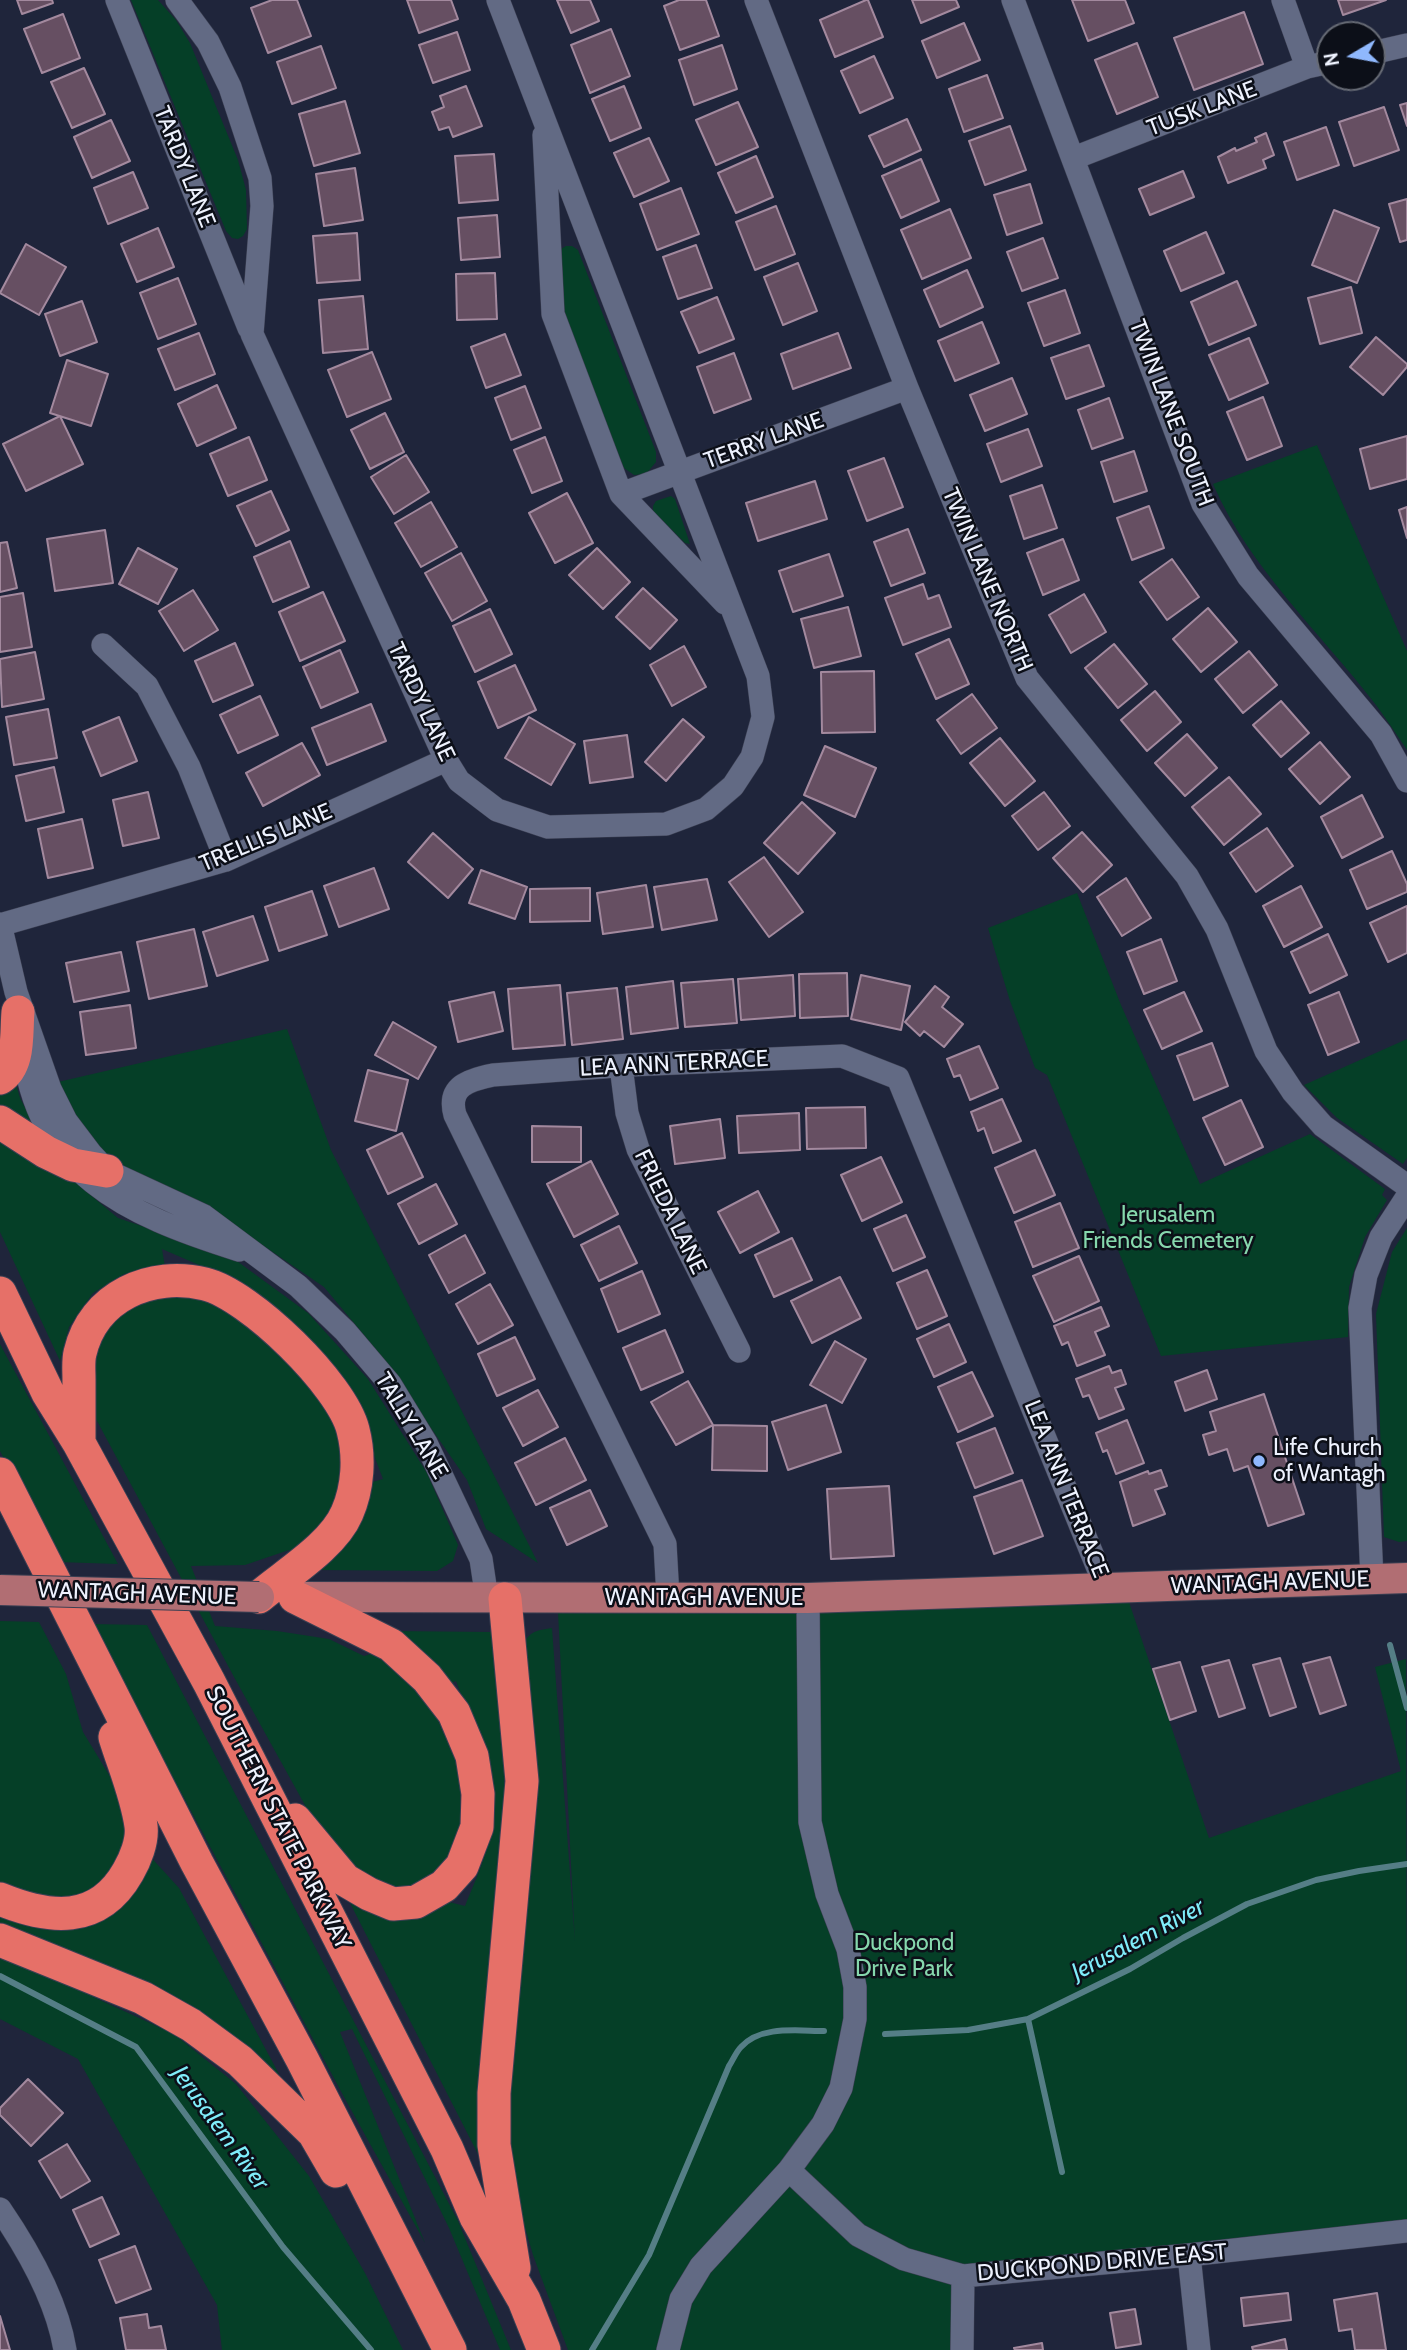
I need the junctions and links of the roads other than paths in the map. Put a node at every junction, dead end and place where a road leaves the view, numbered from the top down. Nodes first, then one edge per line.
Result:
1 (117, 0) edge
2 (177, 0) edge
3 (498, 0) edge
4 (756, 0) edge
5 (1013, 0) edge
6 (1283, 0) edge
7 (1407, 45) edge
8 (1386, 50) edge
9 (1316, 65) edge
10 (1307, 67) junction
11 (543, 115) junction
12 (1074, 158) junction
13 (252, 334) junction
14 (907, 388) junction
15 (681, 472) junction
16 (621, 494) junction
17 (732, 610) junction
18 (103, 645) dead end
19 (446, 760) junction
20 (1407, 781) edge
21 (226, 860) junction
22 (0, 925) edge
23 (17, 1002) junction
24 (621, 1066) junction
25 (0, 1078) edge
26 (0, 1122) edge
27 (73, 1165) junction
28 (107, 1171) junction
29 (1407, 1186) edge
30 (1407, 1197) edge
31 (257, 1255) junction
32 (0, 1293) edge
33 (739, 1351) dead end
34 (79, 1443) junction
35 (0, 1474) edge
36 (0, 1487) edge
37 (30, 1537) junction
38 (1407, 1578) edge
39 (1372, 1579) junction
40 (1106, 1588) junction
41 (0, 1590) edge
42 (259, 1597) junction
43 (295, 1597) junction
44 (668, 1597) junction
45 (808, 1598) junction
46 (496, 1599) junction
47 (83, 1639) junction
48 (209, 1682) junction
49 (0, 1899) edge
50 (0, 1940) edge
51 (789, 2171) junction
52 (0, 2209) edge
53 (1407, 2231) edge
54 (1189, 2255) junction
55 (962, 2276) junction
56 (517, 2288) junction
57 (65, 2350) edge
58 (432, 2350) edge
59 (450, 2350) edge
60 (544, 2350) edge
61 (668, 2350) edge
62 (962, 2350) edge
63 (1199, 2350) edge

1 - 13 street, TARDY LANE
2 - 13 street, TARDY LANE
3 - 11 street, TARDY LANE
4 - 14 street, TWIN LANE NORTH
5 - 12 street, TWIN LANE SOUTH
6 - 10 street
7 - 8 street
9 - 10 street, TUSK LANE
10 - 12 street, TUSK LANE
11 - 15 street, TARDY LANE
11 - 16 street, TARDY LANE
12 - 20 street, TWIN LANE SOUTH
13 - 19 street, TARDY LANE
14 - 15 street, TERRY LANE
14 - 29 street, TWIN LANE NORTH
15 - 16 street, TERRY LANE
15 - 17 street, TARDY LANE
16 - 17 street, TARDY LANE
17 - 19 street, TARDY LANE
18 - 21 street
19 - 21 street, TRELLIS LANE
21 - 22 street, TRELLIS LANE
22 - 23 street, TALLY LANE
23 - 25 highway
23 - 27 street, TALLY LANE
23 - 28 street, TALLY LANE
24 - 33 street, FRIEDA LANE
24 - 40 street, LEA ANN TERRACE
24 - 44 street, LEA ANN TERRACE
26 - 27 highway
27 - 28 highway
27 - 31 street, TALLY LANE
28 - 31 street, TALLY LANE
30 - 39 street
31 - 46 street, TALLY LANE
32 - 34 highway, SOUTHERN STATE PARKWAY
34 - 42 highway
34 - 48 highway, SOUTHERN STATE PARKWAY
35 - 37 highway
36 - 37 highway
37 - 47 highway
38 - 39 main road, WANTAGH AVENUE
39 - 40 main road, WANTAGH AVENUE
40 - 45 main road, WANTAGH AVENUE
41 - 42 main road, WANTAGH AVENUE, bridge
42 - 43 main road, WANTAGH AVENUE
43 - 46 main road, WANTAGH AVENUE
43 - 48 highway
44 - 45 main road, WANTAGH AVENUE
44 - 46 main road, WANTAGH AVENUE
45 - 51 street
46 - 56 highway
47 - 49 highway
47 - 59 highway
48 - 56 highway, SOUTHERN STATE PARKWAY
50 - 58 highway
51 - 55 street, DUCKPOND DRIVE EAST
51 - 61 street
52 - 57 street
53 - 54 street, DUCKPOND DRIVE EAST
54 - 55 street, DUCKPOND DRIVE EAST
54 - 63 street
55 - 62 street
56 - 60 highway, SOUTHERN STATE PARKWAY

